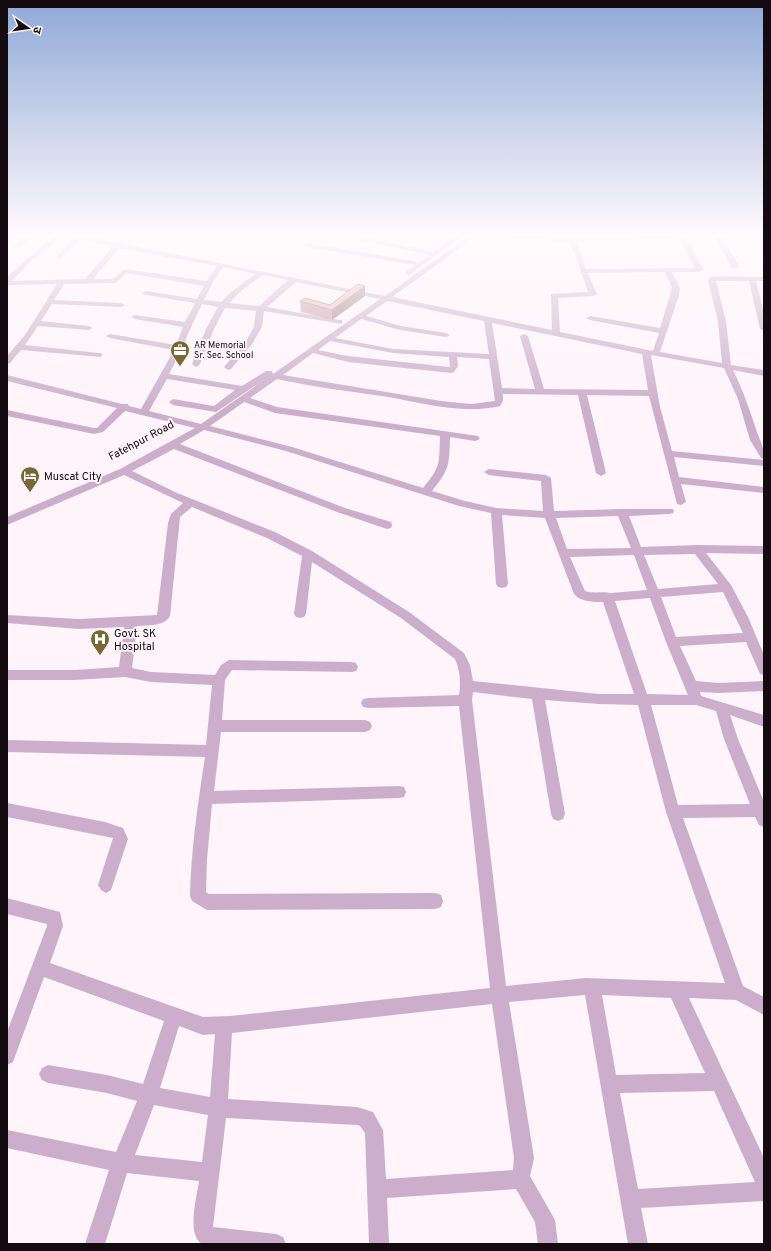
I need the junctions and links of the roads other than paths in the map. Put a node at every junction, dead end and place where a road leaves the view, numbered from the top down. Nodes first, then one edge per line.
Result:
1 (54, 294) edge
2 (154, 294) edge
3 (203, 294) edge
4 (233, 294) edge
5 (276, 294) edge
6 (370, 294) edge
7 (393, 294) edge
8 (586, 294) edge
9 (674, 294) edge
10 (715, 294) edge
11 (378, 296) junction
12 (388, 298) junction
13 (760, 300) edge
14 (50, 302) junction
15 (200, 302) junction
16 (121, 305) dead end
17 (223, 305) junction
18 (260, 308) junction
19 (136, 317) dead end
20 (361, 317) junction
21 (590, 318) dead end
22 (488, 319) junction
23 (339, 322) junction
24 (37, 323) junction
25 (763, 323) edge
26 (188, 325) junction
27 (89, 328) dead end
28 (663, 331) junction
29 (556, 333) junction
30 (446, 335) dead end
31 (110, 336) dead end
32 (524, 336) dead end
33 (330, 339) junction
34 (20, 347) junction
35 (180, 348) junction
36 (313, 351) junction
37 (646, 352) junction
38 (656, 353) junction
39 (453, 355) junction
40 (98, 356) dead end
41 (493, 357) junction
42 (7, 361) edge
43 (196, 364) dead end
44 (727, 366) junction
45 (228, 367) dead end
46 (764, 373) edge
47 (164, 376) junction
48 (276, 376) junction
49 (7, 378) edge
50 (243, 389) junction
51 (498, 390) junction
52 (540, 391) junction
53 (582, 392) junction
54 (652, 393) junction
55 (244, 399) junction
56 (173, 402) dead end
57 (125, 406) junction
58 (216, 409) junction
59 (145, 411) junction
60 (7, 413) edge
61 (199, 426) junction
62 (445, 435) junction
63 (475, 438) dead end
64 (760, 440) edge
65 (173, 445) junction
66 (669, 454) junction
67 (764, 456) edge
68 (764, 463) edge
69 (124, 471) junction
70 (489, 472) dead end
71 (601, 473) dead end
72 (676, 480) junction
73 (764, 490) edge
74 (426, 491) junction
75 (191, 502) junction
76 (681, 502) dead end
77 (669, 511) dead end
78 (496, 512) junction
79 (622, 512) junction
80 (7, 514) edge
81 (549, 515) junction
82 (7, 521) edge
83 (386, 525) dead end
84 (697, 549) junction
85 (764, 550) edge
86 (638, 551) junction
87 (564, 553) junction
88 (308, 554) junction
89 (502, 584) dead end
90 (727, 588) junction
91 (654, 593) junction
92 (607, 596) junction
93 (300, 614) dead end
94 (7, 619) edge
95 (131, 622) junction
96 (750, 637) junction
97 (672, 642) junction
98 (352, 667) dead end
99 (764, 670) edge
100 (125, 672) junction
101 (7, 675) edge
102 (219, 680) junction
103 (692, 686) junction
104 (764, 686) edge
105 (466, 693) junction
106 (538, 694) junction
107 (643, 700) junction
108 (696, 700) junction
109 (368, 703) dead end
110 (721, 707) junction
111 (764, 721) edge
112 (214, 726) junction
113 (365, 726) dead end
114 (7, 746) edge
115 (212, 751) junction
116 (399, 792) dead end
117 (205, 798) junction
118 (7, 810) edge
119 (673, 812) junction
120 (558, 814) dead end
121 (762, 815) edge
122 (106, 885) dead end
123 (435, 901) dead end
124 (7, 906) edge
125 (39, 967) junction
126 (603, 986) junction
127 (676, 989) junction
128 (737, 992) junction
129 (499, 995) junction
130 (764, 1006) edge
131 (174, 1016) junction
132 (224, 1026) junction
133 (7, 1056) edge
134 (48, 1074) dead end
135 (719, 1082) junction
136 (609, 1084) junction
137 (148, 1094) junction
138 (218, 1108) junction
139 (7, 1139) edge
140 (122, 1163) junction
141 (209, 1172) junction
142 (520, 1177) junction
143 (764, 1180) edge
144 (377, 1189) junction
145 (764, 1191) edge
146 (630, 1199) junction
147 (201, 1236) edge
148 (95, 1244) edge
149 (276, 1244) edge
150 (379, 1244) edge
151 (548, 1244) edge
152 (638, 1244) edge

1 - 14 street
2 - 15 street
3 - 15 street
4 - 17 street
5 - 18 street
6 - 11 street
7 - 12 street
8 - 29 street
9 - 28 street
10 - 44 street
11 - 12 street
11 - 23 street, Fatehpur Road
12 - 20 street
12 - 22 street
13 - 25 street
14 - 16 street
14 - 24 street
15 - 17 street
15 - 26 street
17 - 18 street
17 - 43 street
18 - 23 street
18 - 45 street
19 - 26 street
20 - 30 street
20 - 33 street
21 - 28 street
22 - 29 street
22 - 41 street
23 - 50 street, Fatehpur Road
24 - 27 street
24 - 34 street
26 - 35 street
28 - 38 street
29 - 37 street
31 - 35 street
32 - 52 street
33 - 36 street
33 - 39 street
34 - 40 street
34 - 42 street
35 - 47 street
36 - 39 street
36 - 48 street
37 - 38 street
37 - 54 street
38 - 44 street
39 - 41 street
41 - 51 street
44 - 46 street
44 - 64 street
47 - 50 street
47 - 59 street
48 - 51 street
48 - 55 street
49 - 57 street
50 - 58 street, Fatehpur Road
51 - 52 street
52 - 53 street
53 - 54 street
53 - 71 street
54 - 66 street
55 - 61 street
55 - 62 street
56 - 58 street
57 - 59 street
57 - 60 street
58 - 61 street, Fatehpur Road
59 - 61 street
61 - 65 street
61 - 74 street
61 - 80 street, Fatehpur Road
62 - 63 street
62 - 74 street
64 - 67 street
65 - 69 street
65 - 83 street
66 - 68 street
66 - 72 street
69 - 75 street
69 - 82 street
70 - 81 street
72 - 73 street
72 - 76 street
74 - 78 street
75 - 88 street
75 - 95 street
77 - 79 street
78 - 81 street
78 - 89 street
79 - 81 street
79 - 86 street
81 - 87 street
84 - 85 street
84 - 86 street
84 - 90 street
86 - 87 street
86 - 91 street
87 - 92 street
88 - 93 street
88 - 105 street
90 - 91 street
90 - 96 street
91 - 92 street
91 - 97 street
92 - 107 street
94 - 95 street
95 - 100 street
96 - 97 street
96 - 99 street
97 - 103 street
98 - 102 street
100 - 101 street
100 - 102 street
102 - 112 street
103 - 104 street
103 - 108 street
105 - 106 street
105 - 109 street
105 - 129 street
106 - 107 street
106 - 120 street
107 - 108 street
107 - 119 street
108 - 110 street
110 - 111 street
110 - 121 street
112 - 113 street
112 - 115 street
114 - 115 street
115 - 117 street
116 - 117 street
117 - 123 street
118 - 122 street
119 - 121 street
119 - 128 street
124 - 125 street
125 - 131 street
125 - 133 street
126 - 127 street
126 - 129 street
126 - 136 street
127 - 128 street
127 - 135 street
128 - 130 street
129 - 132 street
129 - 142 street
131 - 132 street
131 - 137 street
132 - 138 street
134 - 137 street
135 - 136 street
135 - 143 street
136 - 146 street
137 - 138 street
137 - 140 street
138 - 141 street
138 - 144 street
139 - 140 street
140 - 141 street
140 - 148 street
141 - 147 street
142 - 144 street
142 - 151 street
144 - 150 street
145 - 146 street
146 - 152 street
147 - 149 street

